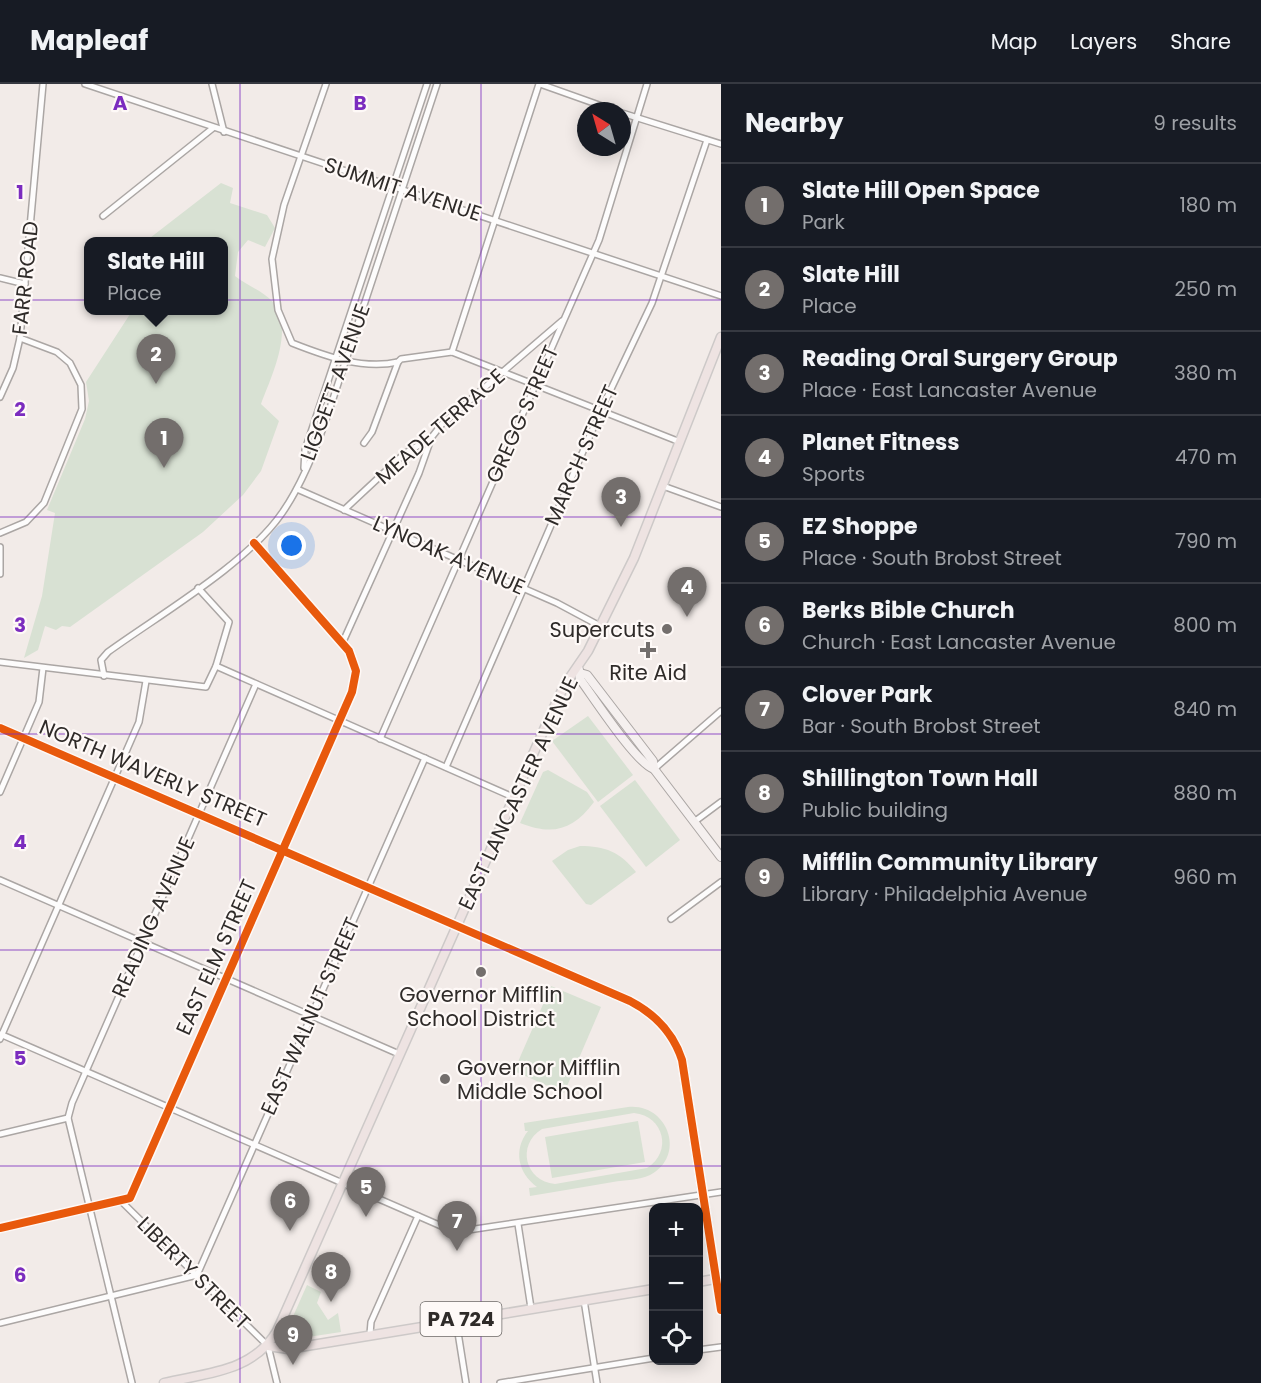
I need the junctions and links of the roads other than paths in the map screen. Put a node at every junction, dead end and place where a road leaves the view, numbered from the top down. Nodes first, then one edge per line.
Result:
1 (43, 84) edge
2 (85, 84) edge
3 (212, 84) edge
4 (327, 84) edge
5 (427, 84) edge
6 (437, 84) edge
7 (540, 84) edge
8 (647, 84) edge
9 (591, 102) edge
10 (631, 116) edge
11 (637, 118) junction
12 (213, 128) junction
13 (224, 132) junction
14 (707, 140) junction
15 (721, 144) edge
16 (302, 156) junction
17 (393, 186) junction
18 (402, 188) junction
19 (104, 216) dead end
20 (495, 220) junction
21 (593, 253) junction
22 (662, 276) junction
23 (0, 279) edge
24 (25, 284) junction
25 (721, 296) edge
26 (564, 320) junction
27 (20, 338) junction
28 (721, 338) edge
29 (452, 352) junction
30 (338, 357) junction
31 (346, 360) junction
32 (398, 362) junction
33 (502, 371) junction
34 (535, 384) junction
35 (0, 397) edge
36 (601, 410) junction
37 (431, 438) junction
38 (680, 441) junction
39 (364, 443) dead end
40 (304, 469) junction
41 (663, 486) junction
42 (297, 489) junction
43 (721, 507) edge
44 (344, 510) junction
45 (394, 531) junction
46 (0, 532) edge
47 (255, 543) junction
48 (0, 547) edge
49 (459, 560) junction
50 (0, 574) edge
51 (523, 587) junction
52 (198, 588) junction
53 (600, 626) junction
54 (342, 644) junction
55 (0, 662) edge
56 (216, 666) junction
57 (44, 668) junction
58 (578, 670) junction
59 (104, 676) junction
60 (146, 681) junction
61 (256, 684) junction
62 (721, 711) edge
63 (340, 721) junction
64 (0, 728) edge
65 (24, 737) junction
66 (380, 738) junction
67 (425, 758) junction
68 (446, 767) junction
69 (654, 769) junction
70 (115, 777) junction
71 (0, 792) edge
72 (513, 796) junction
73 (721, 802) edge
74 (199, 813) junction
75 (694, 822) junction
76 (284, 849) junction
77 (721, 857) edge
78 (0, 880) edge
79 (721, 882) edge
80 (368, 886) junction
81 (59, 906) junction
82 (671, 919) dead end
83 (456, 924) junction
84 (142, 942) junction
85 (227, 977) junction
86 (311, 1015) junction
87 (1, 1036) edge
88 (399, 1054) junction
89 (86, 1071) junction
90 (169, 1108) junction
91 (68, 1118) junction
92 (0, 1134) edge
93 (253, 1145) junction
94 (342, 1183) junction
95 (721, 1192) edge
96 (704, 1195) junction
97 (120, 1200) junction
98 (89, 1207) junction
99 (418, 1216) junction
100 (518, 1224) junction
101 (0, 1228) edge
102 (197, 1275) junction
103 (719, 1279) edge
104 (703, 1281) edge
105 (649, 1290) edge
106 (111, 1296) junction
107 (585, 1300) junction
108 (531, 1308) junction
109 (721, 1310) edge
110 (456, 1320) junction
111 (0, 1323) edge
112 (370, 1334) junction
113 (268, 1346) junction
114 (721, 1347) edge
115 (703, 1349) edge
116 (649, 1359) edge
117 (595, 1368) junction
118 (132, 1383) edge
119 (164, 1383) edge
120 (277, 1383) edge
121 (466, 1383) edge
122 (500, 1383) edge
123 (597, 1383) edge

1 - 24 street, FARR ROAD
2 - 12 street, SUMMIT AVENUE
3 - 13 street
4 - 16 street
5 - 17 street, LIGGETT AVENUE
6 - 18 street, LIGGETT AVENUE
7 - 9 street
7 - 20 street
8 - 11 street, GREGG STREET
10 - 11 street
11 - 14 street
11 - 21 street, GREGG STREET
12 - 13 street, SUMMIT AVENUE
12 - 19 street
13 - 16 street, SUMMIT AVENUE
14 - 15 street
14 - 22 street, MARCH STREET
16 - 17 street, SUMMIT AVENUE
16 - 30 street
17 - 18 street, SUMMIT AVENUE
17 - 30 street, LIGGETT AVENUE
18 - 20 street, SUMMIT AVENUE
18 - 31 street, LIGGETT AVENUE
20 - 21 street, SUMMIT AVENUE
20 - 29 street
21 - 22 street, SUMMIT AVENUE
21 - 26 street, GREGG STREET
22 - 25 street, SUMMIT AVENUE
22 - 36 street, MARCH STREET
23 - 24 street
24 - 27 street, FARR ROAD
26 - 33 street, MEADE TERRACE
26 - 34 street, GREGG STREET
27 - 35 street, FARR ROAD
27 - 46 street
28 - 38 main road, EAST LANCASTER AVENUE
29 - 32 street
29 - 33 street
30 - 31 street
30 - 40 street, LIGGETT AVENUE
31 - 32 street
31 - 40 street, LIGGETT AVENUE
32 - 39 street
33 - 34 street
33 - 37 street, MEADE TERRACE
34 - 36 street
34 - 49 street, GREGG STREET
36 - 38 street
36 - 51 street, MARCH STREET
37 - 44 street, MEADE TERRACE
37 - 45 street
38 - 41 main road, EAST LANCASTER AVENUE
40 - 42 street
41 - 43 street
41 - 53 main road, EAST LANCASTER AVENUE
42 - 44 street, LYNOAK AVENUE
42 - 47 street
44 - 45 street, LYNOAK AVENUE
45 - 49 street, LYNOAK AVENUE
45 - 54 street
47 - 52 street
47 - 54 street, EAST ELM STREET
48 - 50 street
49 - 51 street, LYNOAK AVENUE
49 - 66 street, GREGG STREET
51 - 53 street, LYNOAK AVENUE
51 - 68 street, MARCH STREET
52 - 56 street
52 - 59 street
53 - 58 main road, EAST LANCASTER AVENUE
54 - 63 street, EAST ELM STREET
55 - 57 street
56 - 60 street
56 - 61 street
57 - 59 street
57 - 65 street
58 - 69 street
58 - 72 main road, EAST LANCASTER AVENUE
59 - 60 street
60 - 70 street
61 - 63 street
61 - 74 street, READING AVENUE
62 - 69 street
63 - 66 street
63 - 76 street, EAST ELM STREET
64 - 65 street, NORTH WAVERLY STREET
65 - 70 street, NORTH WAVERLY STREET
65 - 71 street
66 - 67 street
67 - 68 street
67 - 80 street, EAST WALNUT STREET
68 - 72 street
69 - 75 street
70 - 74 street, NORTH WAVERLY STREET
70 - 81 street
72 - 83 main road, EAST LANCASTER AVENUE
73 - 75 street
74 - 76 street, NORTH WAVERLY STREET
74 - 84 street, READING AVENUE
75 - 77 street
76 - 80 street, NORTH WAVERLY STREET
76 - 85 street, EAST ELM STREET
78 - 81 street
79 - 82 street
80 - 83 street, NORTH WAVERLY STREET
80 - 86 street, EAST WALNUT STREET
81 - 84 street
81 - 87 street
83 - 88 main road, EAST LANCASTER AVENUE
83 - 96 street, NORTH WAVERLY STREET
84 - 85 street
84 - 89 street, READING AVENUE
85 - 86 street
85 - 90 street, EAST ELM STREET
86 - 88 street
86 - 93 street, EAST WALNUT STREET
87 - 89 street
88 - 94 main road, EAST LANCASTER AVENUE
89 - 90 street
89 - 91 street, READING AVENUE
90 - 93 street
90 - 97 street, EAST ELM STREET
91 - 92 street
91 - 98 street
93 - 94 street
93 - 102 street, EAST WALNUT STREET
94 - 99 street
94 - 113 main road, EAST LANCASTER AVENUE
95 - 96 street
96 - 100 street
96 - 103 street, NORTH WAVERLY STREET
97 - 98 street
97 - 102 street, LIBERTY STREET
98 - 101 street
98 - 106 street
99 - 100 street
99 - 112 street
100 - 108 street
102 - 106 street
102 - 113 street, LIBERTY STREET
103 - 104 main road
103 - 109 street
105 - 107 main road, PA 724
106 - 111 street
106 - 118 street
107 - 108 main road, PA 724
107 - 117 street
108 - 110 main road, PA 724
110 - 112 main road, PA 724
110 - 121 street
112 - 113 main road, PA 724
113 - 119 main road
113 - 120 street
114 - 115 street
116 - 117 street
117 - 122 street
117 - 123 street

